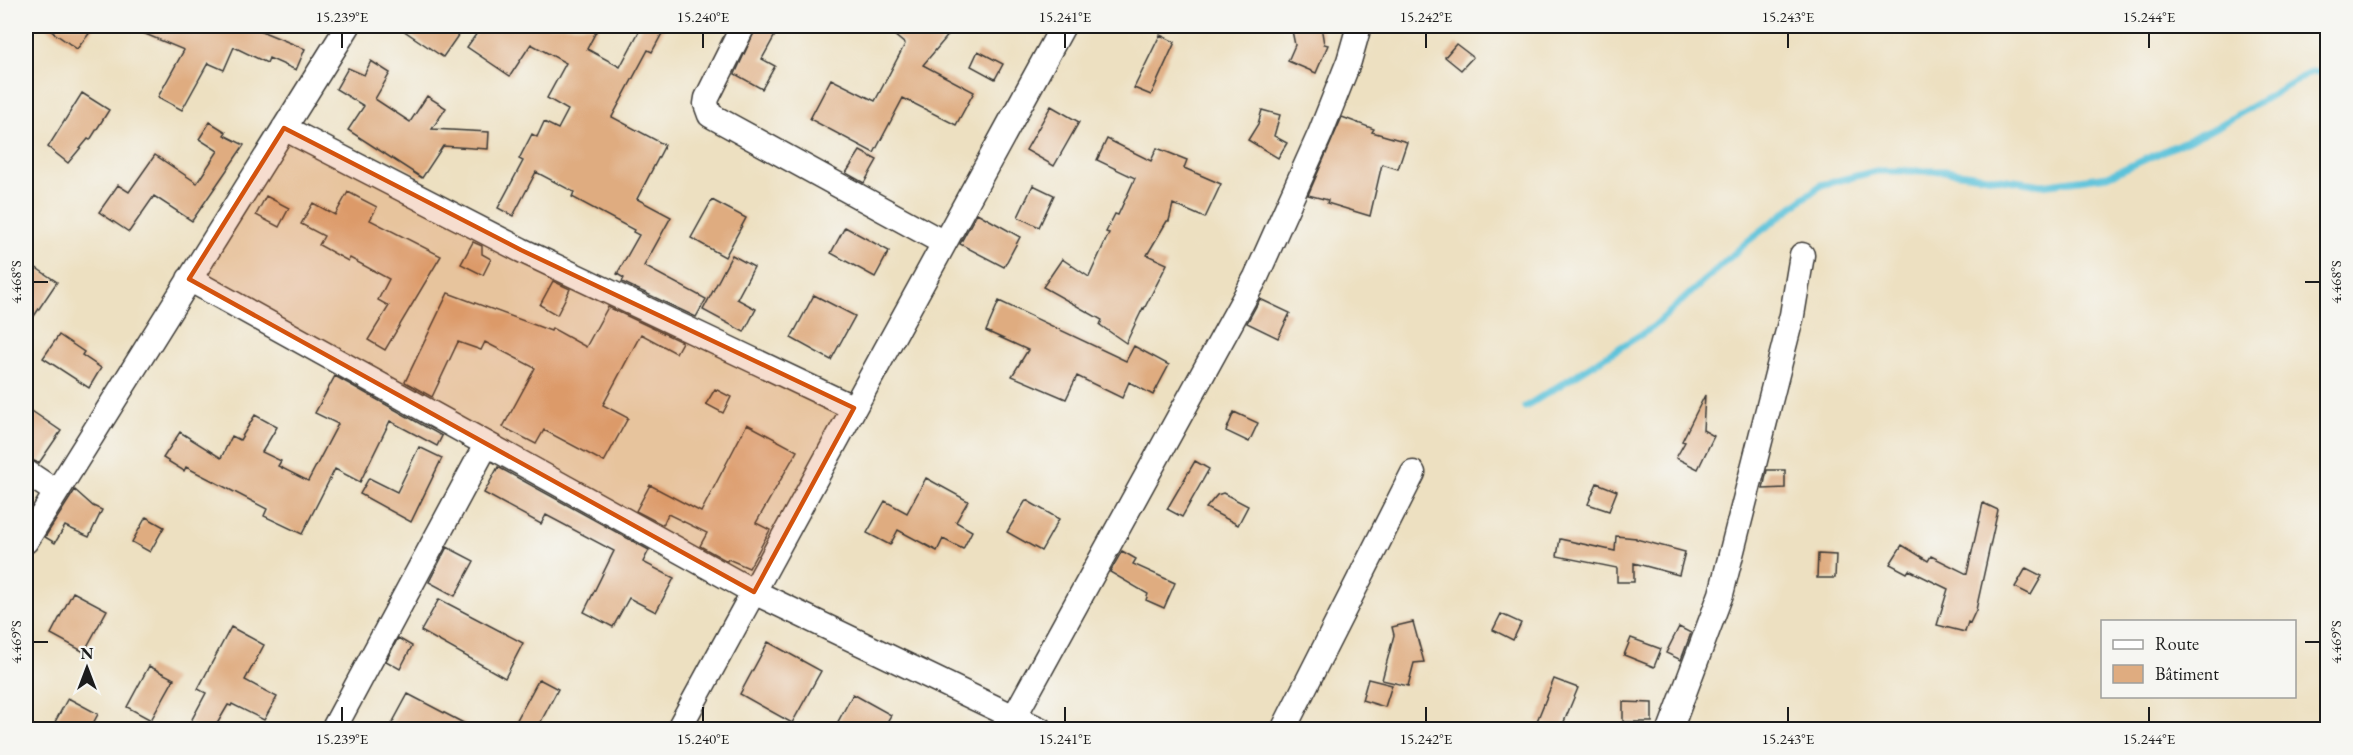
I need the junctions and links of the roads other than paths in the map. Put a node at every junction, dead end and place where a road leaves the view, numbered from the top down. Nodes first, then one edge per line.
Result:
1 (348, 26) edge
2 (743, 26) edge
3 (1063, 26) edge
4 (1359, 26) edge
5 (284, 128) junction
6 (944, 243) junction
7 (1802, 255) dead end
8 (189, 279) junction
9 (854, 408) junction
10 (486, 445) junction
11 (26, 472) edge
12 (1413, 473) dead end
13 (56, 492) junction
14 (26, 542) edge
15 (754, 592) junction
16 (1011, 723) edge
17 (333, 729) edge
18 (678, 729) edge
19 (1041, 729) edge
20 (1283, 729) edge
21 (1670, 729) edge

1 - 5 street
2 - 6 street
3 - 6 street
4 - 16 street
5 - 8 street
5 - 9 street
6 - 9 street
7 - 21 street
8 - 10 street
8 - 13 street
9 - 15 street
10 - 15 street
10 - 17 street
11 - 13 street
12 - 20 street
13 - 14 street
15 - 16 street
15 - 18 street
16 - 19 street

